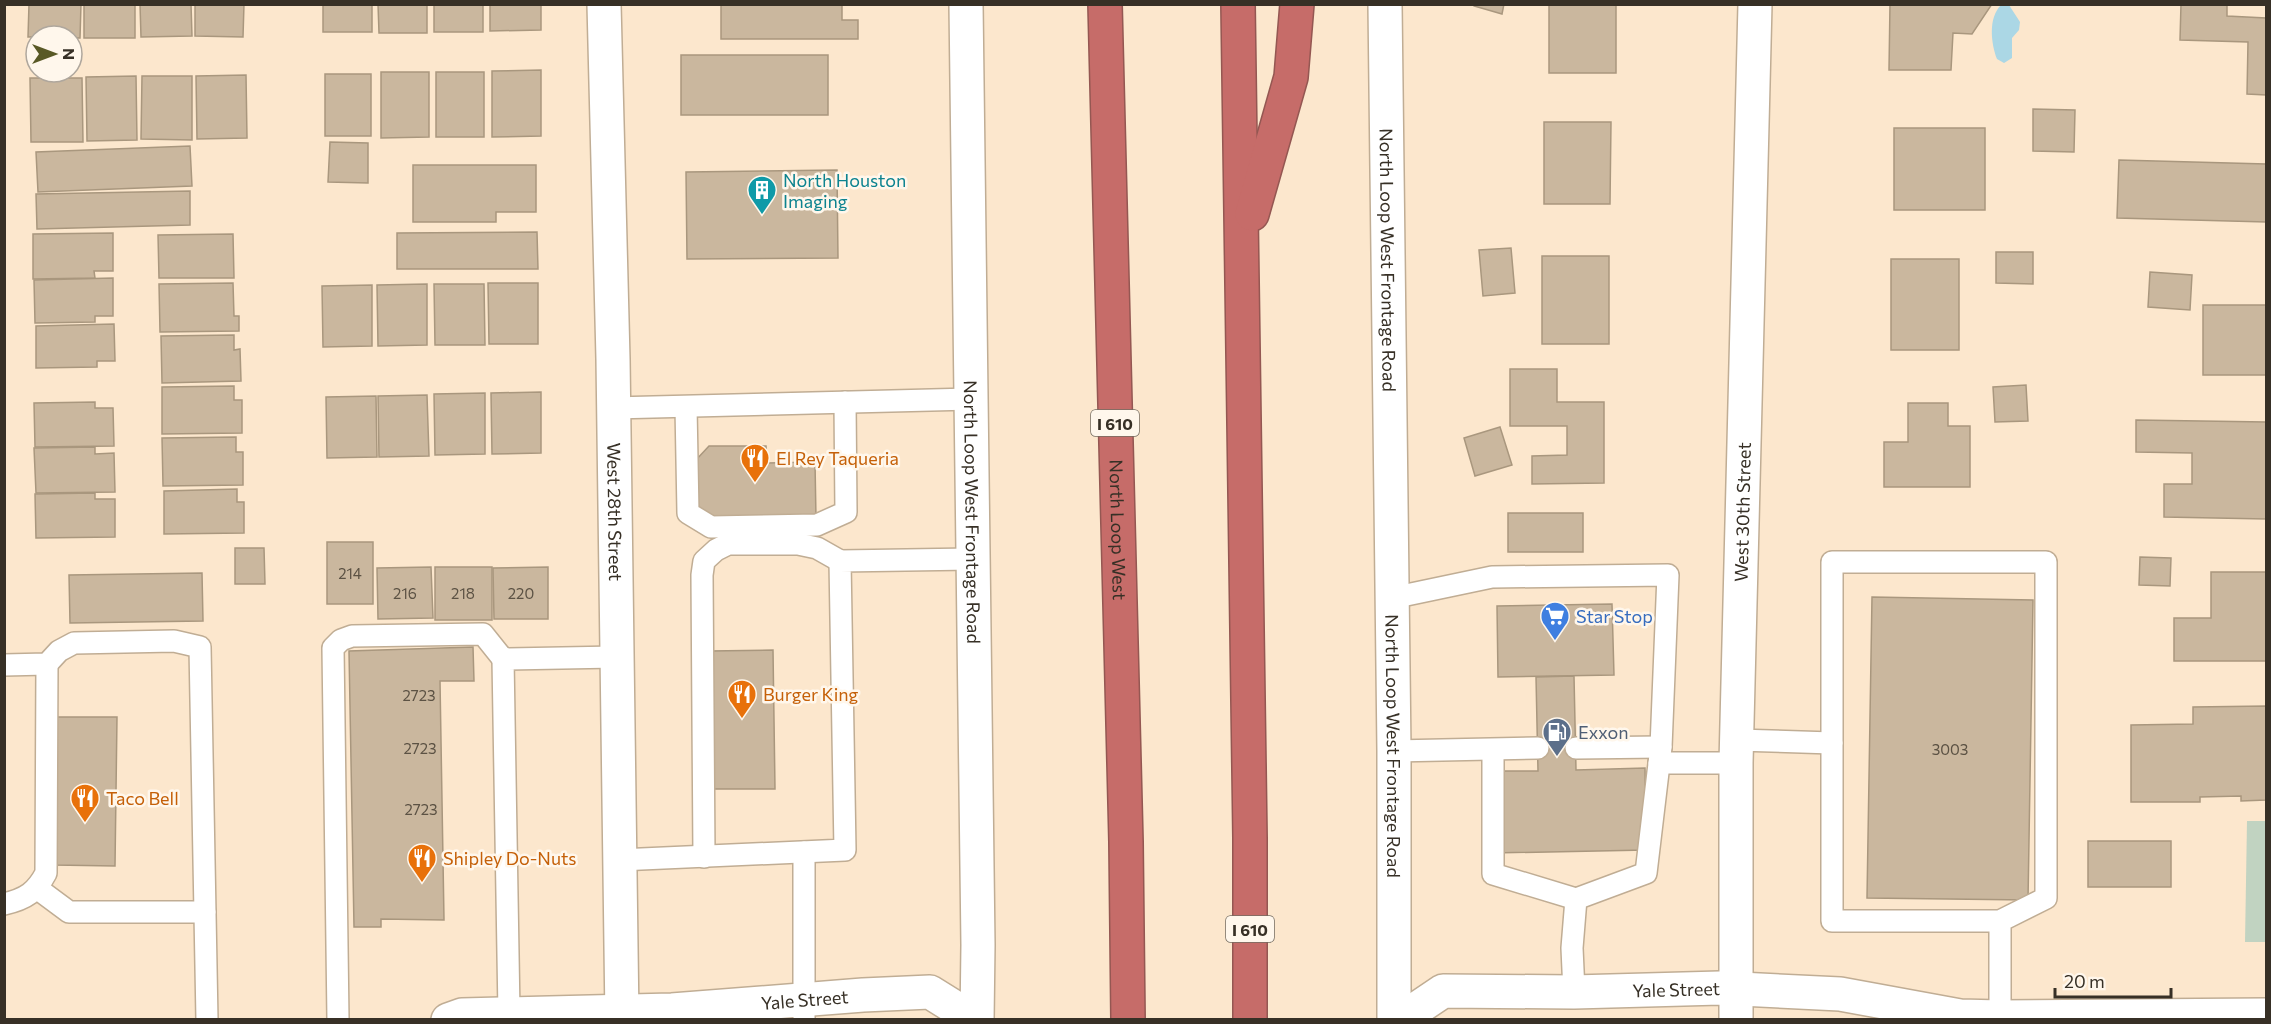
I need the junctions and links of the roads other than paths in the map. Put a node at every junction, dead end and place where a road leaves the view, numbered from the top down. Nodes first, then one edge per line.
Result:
1 (604, 4) edge
2 (966, 4) edge
3 (1105, 4) edge
4 (1238, 4) edge
5 (1297, 4) edge
6 (1385, 4) edge
7 (1755, 4) edge
8 (1243, 244) junction
9 (971, 399) junction
10 (845, 402) junction
11 (686, 407) junction
12 (613, 408) junction
13 (972, 559) junction
14 (840, 561) junction
15 (1392, 598) junction
16 (616, 657) junction
17 (503, 659) junction
18 (47, 664) junction
19 (4, 665) edge
20 (1832, 743) junction
21 (1538, 748) dead end
22 (1576, 748) dead end
23 (1493, 750) junction
24 (1394, 751) junction
25 (1737, 752) junction
26 (1660, 755) junction
27 (804, 852) junction
28 (704, 857) junction
29 (619, 860) junction
30 (38, 889) junction
31 (1576, 899) junction
32 (4, 904) edge
33 (205, 912) junction
34 (2000, 921) junction
35 (1574, 993) junction
36 (1735, 1004) edge
37 (805, 1009) edge
38 (509, 1013) junction
39 (622, 1015) edge
40 (672, 1015) edge
41 (2266, 1015) edge
42 (1953, 1018) edge
43 (2000, 1018) edge
44 (207, 1020) edge
45 (338, 1020) edge
46 (448, 1020) edge
47 (976, 1020) edge
48 (1128, 1020) edge
49 (1250, 1020) edge
50 (1394, 1020) edge
51 (1400, 1020) edge

1 - 12 main road, West 28th Street
2 - 9 main road, North Loop West Frontage Road
3 - 48 highway, North Loop West / I 610
4 - 8 highway, I 610
5 - 8 highway
6 - 15 main road, North Loop West Frontage Road
7 - 25 main road, West 30th Street
8 - 49 highway, I 610
9 - 10 lane
9 - 13 main road, North Loop West Frontage Road
10 - 11 lane
10 - 11 lane
11 - 12 lane
12 - 16 main road, West 28th Street
13 - 14 lane
13 - 47 main road, North Loop West Frontage Road
14 - 27 lane
14 - 28 lane
15 - 24 main road, North Loop West Frontage Road
15 - 26 lane
16 - 17 lane
16 - 29 main road, West 28th Street
17 - 38 lane
17 - 45 lane
18 - 19 lane
18 - 30 lane
18 - 33 lane
20 - 25 lane
20 - 34 lane
20 - 34 lane
21 - 23 lane
22 - 26 lane
23 - 24 lane
23 - 31 lane
24 - 50 main road, North Loop West Frontage Road
25 - 26 lane
25 - 36 main road, West 30th Street
26 - 31 lane
27 - 28 lane
27 - 37 lane
28 - 29 lane
29 - 39 main road, West 28th Street
30 - 32 lane
30 - 33 lane
31 - 35 lane
33 - 44 lane
34 - 43 lane
35 - 36 main road, Yale Street
35 - 51 main road, Yale Street
36 - 42 main road, Yale Street
37 - 40 main road, Yale Street
37 - 47 main road, Yale Street
38 - 39 main road, Yale Street
38 - 46 main road, Yale Street
39 - 40 main road, Yale Street
41 - 43 main road, Yale Street
42 - 43 main road, Yale Street

